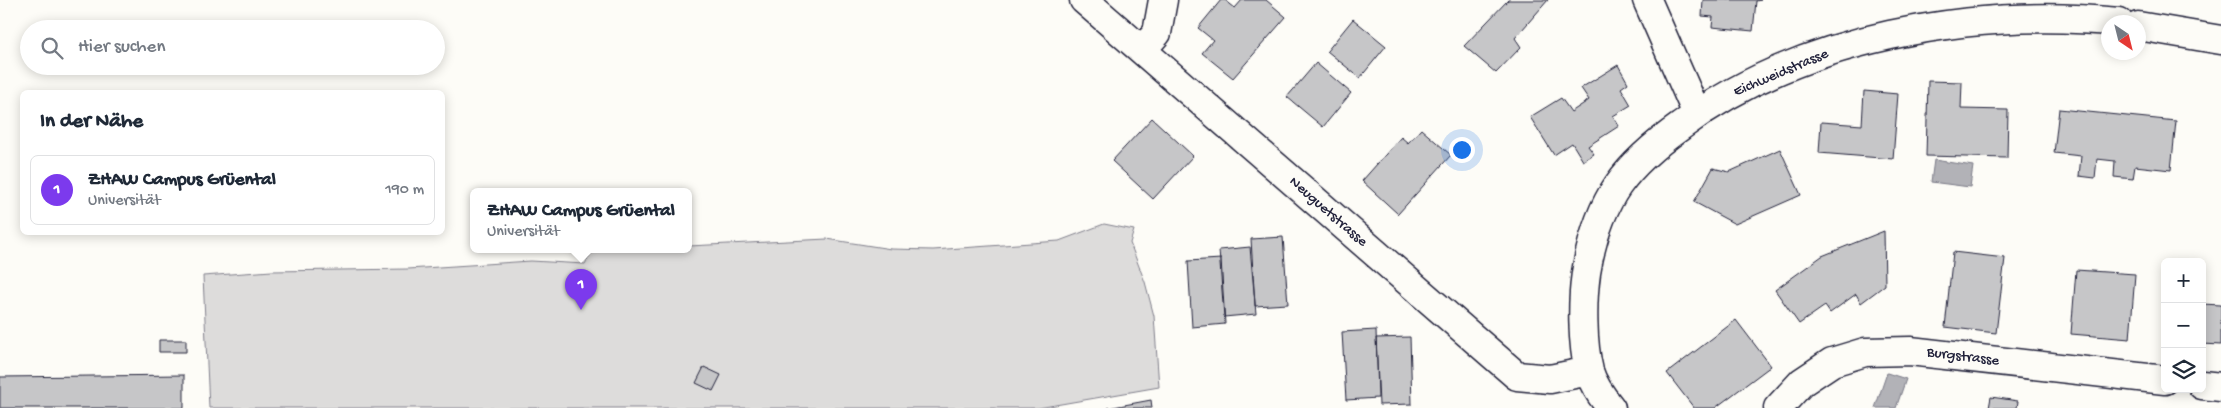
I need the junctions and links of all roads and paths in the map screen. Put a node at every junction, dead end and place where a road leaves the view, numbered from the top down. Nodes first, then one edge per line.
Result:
1 (1084, 0) edge
2 (1163, 0) edge
3 (1647, 0) edge
4 (2101, 20) edge
5 (2146, 27) edge
6 (2221, 40) edge
7 (1142, 50) junction
8 (1696, 114) junction
9 (1589, 371) junction
10 (2161, 380) edge
11 (2206, 385) edge
12 (2221, 387) edge
13 (1611, 408) edge
14 (1778, 408) edge

1 - 7 street, Neuguetstrasse
2 - 7 street
3 - 8 street
4 - 8 street, Eichweidstrasse
5 - 6 street
7 - 9 street, Neuguetstrasse
8 - 9 street, Eichweidstrasse
9 - 13 street, Eichweidstrasse
10 - 14 street, Burgstrasse
11 - 12 street

